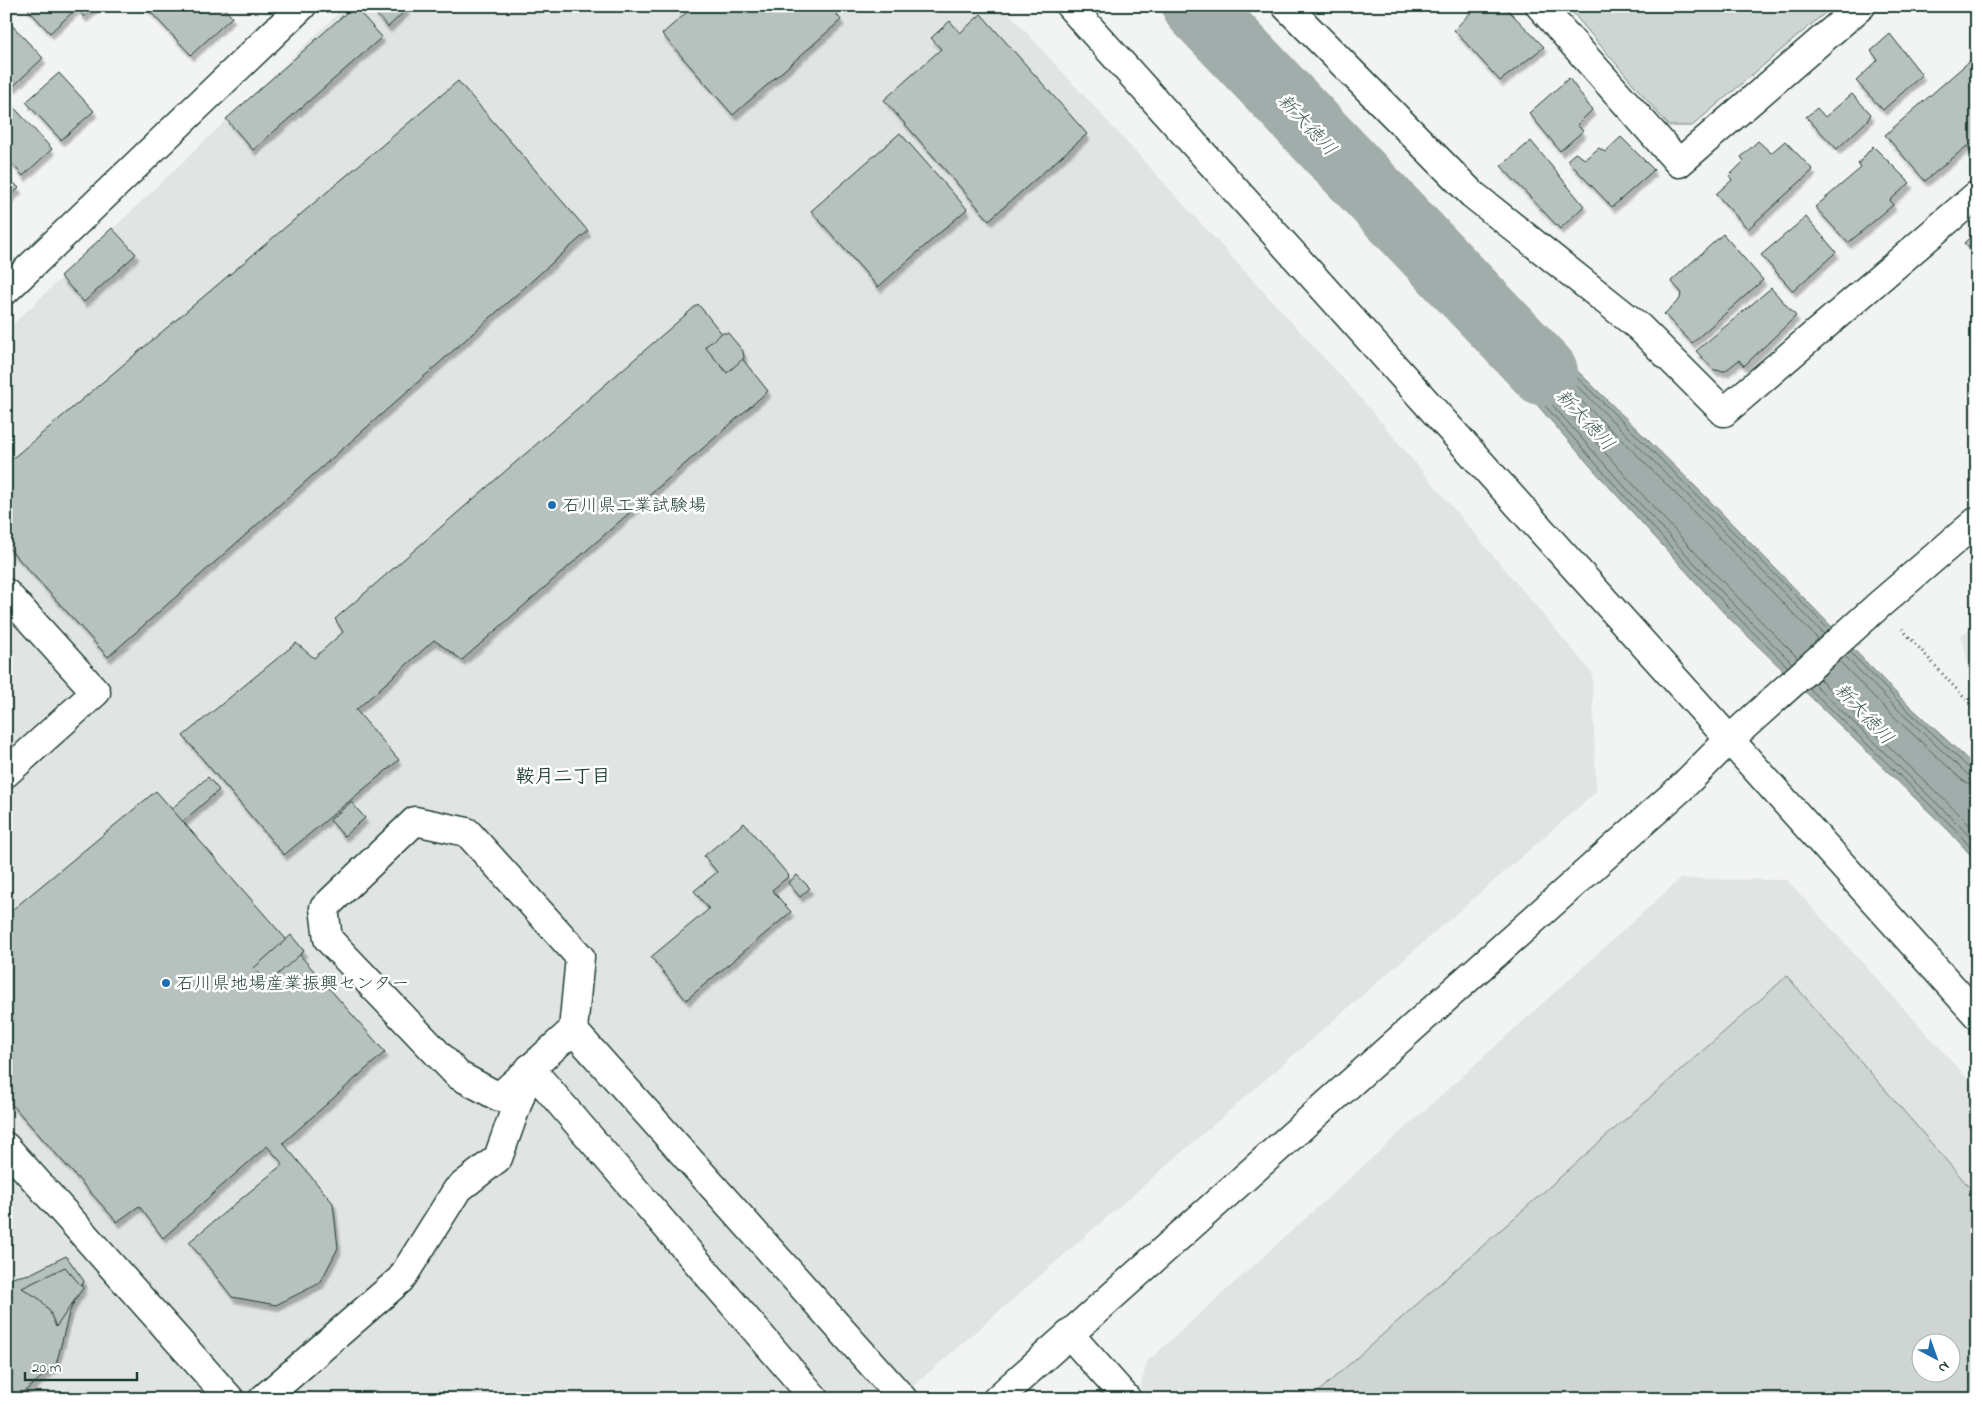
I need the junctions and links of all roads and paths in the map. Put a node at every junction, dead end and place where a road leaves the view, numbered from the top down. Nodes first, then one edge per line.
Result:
1 (302, 6) edge
2 (1070, 6) edge
3 (1286, 6) edge
4 (1540, 6) edge
5 (1793, 6) edge
6 (1861, 6) edge
7 (1803, 18) dead end
8 (1977, 194) edge
9 (6, 290) edge
10 (1977, 521) edge
11 (6, 592) edge
12 (1880, 604) junction
13 (1977, 712) edge
14 (1729, 740) junction
15 (6, 773) edge
16 (1977, 1015) edge
17 (573, 1030) junction
18 (530, 1068) junction
19 (6, 1147) edge
20 (1070, 1335) junction
21 (230, 1399) edge
22 (262, 1399) edge
23 (814, 1399) edge
24 (903, 1399) edge
25 (997, 1399) edge
26 (1127, 1399) edge

1 - 9 street
2 - 14 street
3 - 8 street
4 - 6 street
5 - 7 path
10 - 12 street
11 - 15 street
12 - 13 path
12 - 14 street
14 - 16 street
14 - 20 street
17 - 18 street
17 - 18 street
17 - 24 street
18 - 22 street
18 - 23 street
19 - 21 street
20 - 25 street
20 - 26 street

